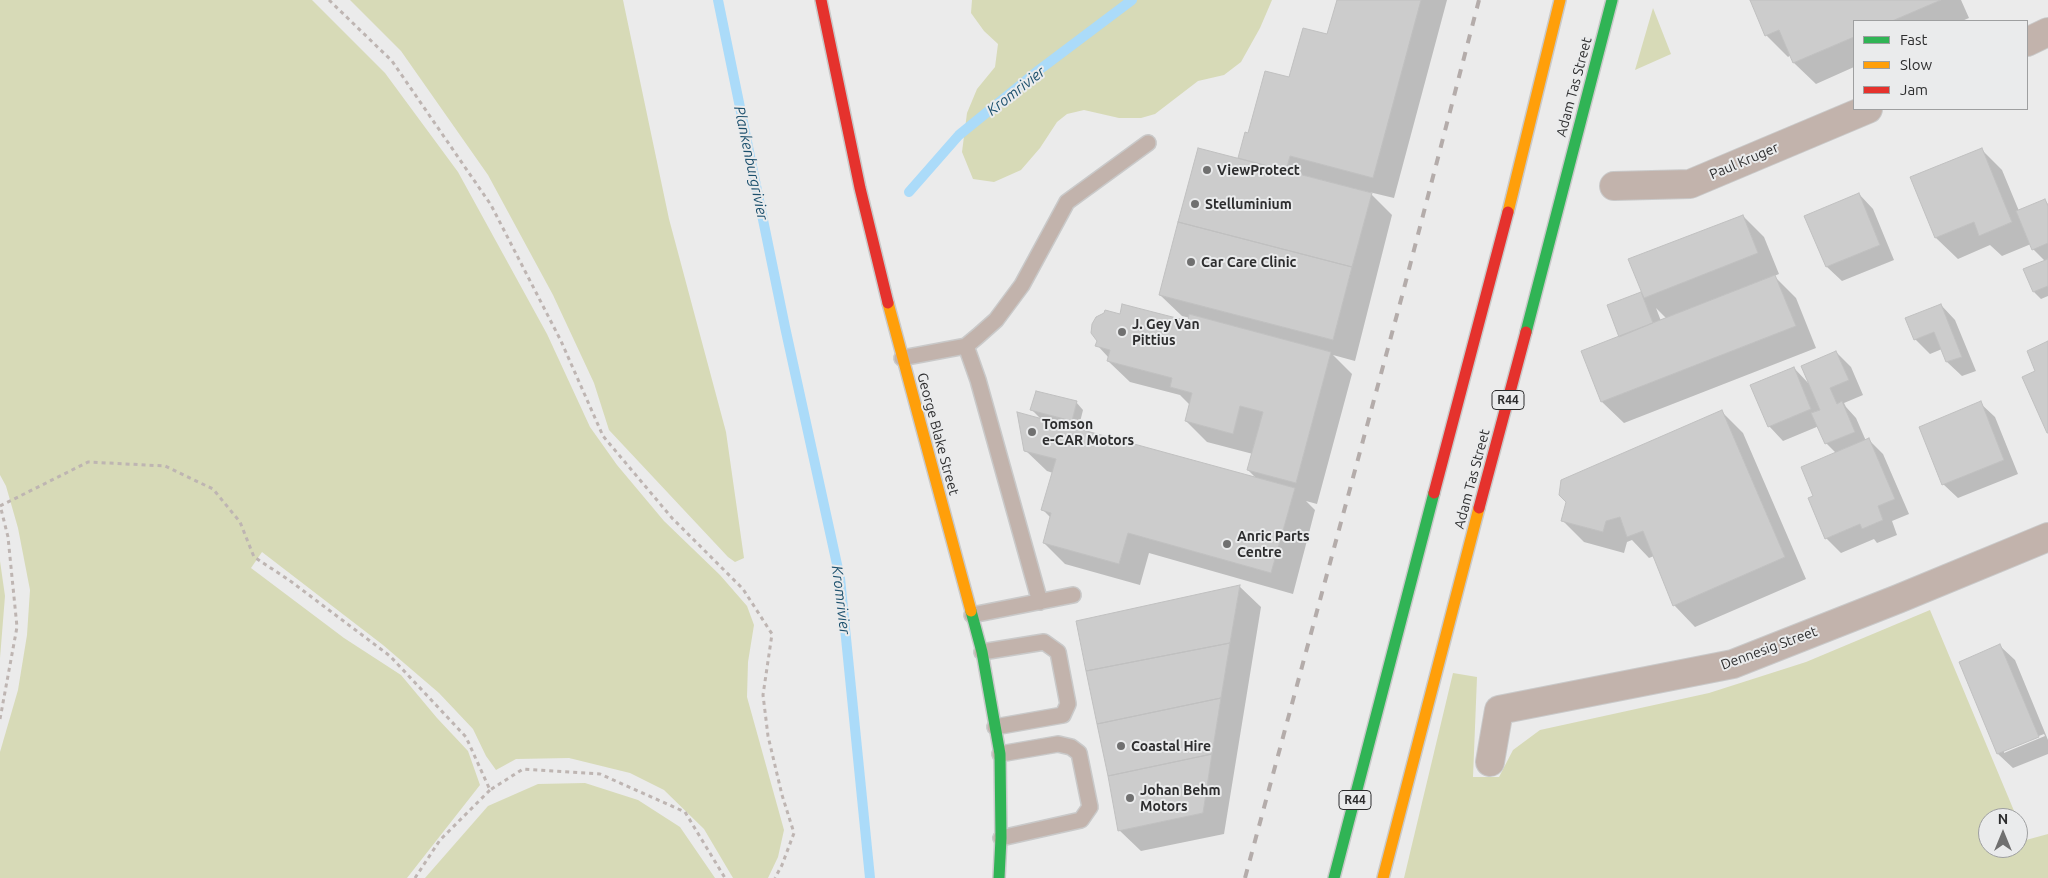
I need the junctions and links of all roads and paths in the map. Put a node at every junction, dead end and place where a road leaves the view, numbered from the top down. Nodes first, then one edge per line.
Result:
1 (329, 0) edge
2 (821, 0) edge
3 (1560, 0) edge
4 (1612, 0) edge
5 (2048, 32) edge
6 (2028, 42) edge
7 (1866, 110) edge
8 (1148, 143) dead end
9 (1614, 186) dead end
10 (966, 346) junction
11 (902, 358) junction
12 (0, 505) edge
13 (2048, 537) edge
14 (1073, 595) dead end
15 (1040, 602) junction
16 (972, 615) junction
17 (982, 652) junction
18 (0, 719) edge
19 (995, 728) junction
20 (1000, 754) junction
21 (1490, 762) dead end
22 (490, 790) junction
23 (1001, 838) junction
24 (415, 878) edge
25 (725, 878) edge
26 (775, 878) edge
27 (999, 878) edge
28 (1334, 878) edge
29 (1383, 878) edge

1 - 26 path
2 - 11 main road, George Blake Street
3 - 28 main road, R44
4 - 29 main road, Adam Tas Street / R44
5 - 6 street
7 - 9 street, Paul Kruger
8 - 10 lane
10 - 11 lane
10 - 15 lane
11 - 16 main road, George Blake Street
12 - 18 path
12 - 22 path
13 - 21 street, Dennesig Street
14 - 15 lane
15 - 16 lane
16 - 17 main road, George Blake Street
17 - 19 main road, George Blake Street
17 - 19 lane
19 - 20 main road, George Blake Street
20 - 23 main road, George Blake Street
20 - 23 lane
22 - 24 path
22 - 25 path
23 - 27 main road, George Blake Street

